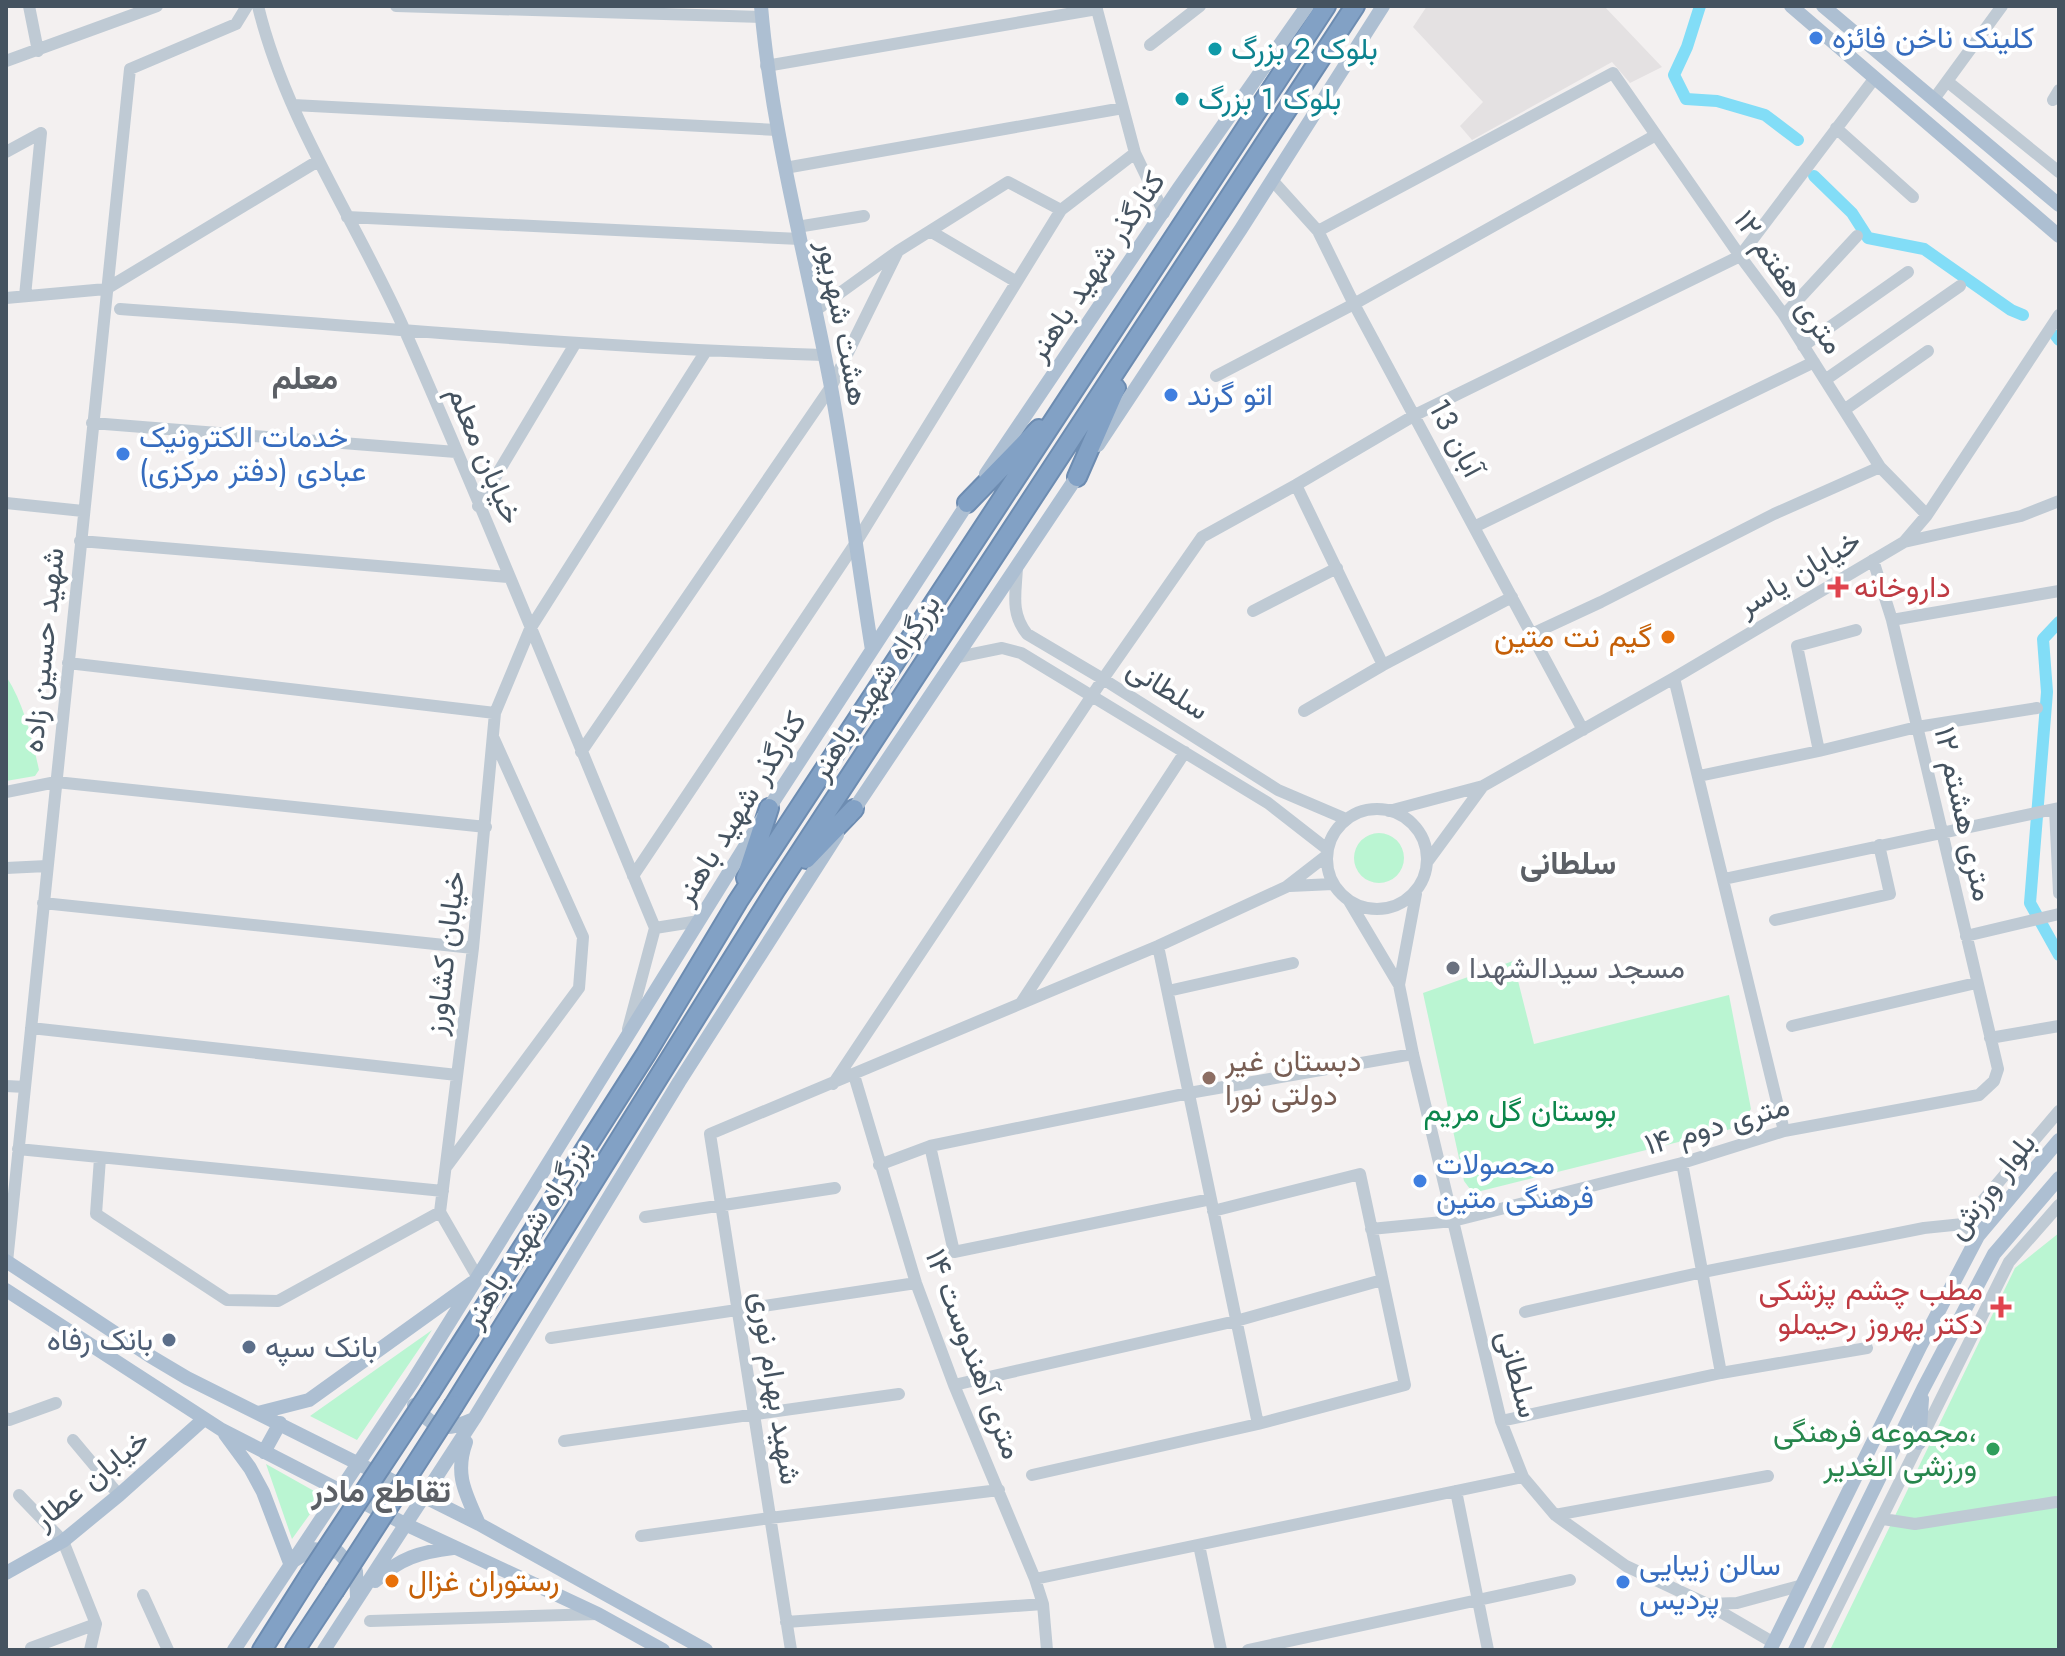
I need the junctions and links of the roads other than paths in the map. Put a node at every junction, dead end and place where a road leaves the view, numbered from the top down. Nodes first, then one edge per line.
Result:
1 (29, 6) edge
2 (157, 6) edge
3 (247, 6) edge
4 (258, 6) edge
5 (268, 6) edge
6 (396, 6) edge
7 (1200, 6) edge
8 (1307, 6) edge
9 (1326, 6) edge
10 (1355, 6) edge
11 (1383, 6) edge
12 (1791, 6) edge
13 (1823, 6) edge
14 (2002, 6) edge
15 (1097, 8) edge
16 (762, 12) edge
17 (265, 36) junction
18 (1150, 45) dead end
19 (38, 51) junction
20 (6, 61) edge
21 (766, 66) junction
22 (1874, 79) junction
23 (1948, 82) junction
24 (1934, 99) junction
25 (293, 105) junction
26 (1123, 108) junction
27 (1836, 128) junction
28 (777, 130) junction
29 (1656, 135) junction
30 (6, 152) edge
31 (1135, 153) junction
32 (318, 161) junction
33 (785, 168) junction
34 (2059, 172) edge
35 (1272, 180) junction
36 (1913, 197) dead end
37 (2059, 205) edge
38 (1061, 210) junction
39 (1164, 213) junction
40 (864, 216) dead end
41 (347, 217) junction
42 (930, 231) junction
43 (1318, 231) junction
44 (798, 233) junction
45 (1857, 236) dead end
46 (2057, 237) edge
47 (898, 251) junction
48 (1740, 256) junction
49 (1908, 272) dead end
50 (1015, 281) junction
51 (1960, 286) dead end
52 (106, 289) junction
53 (25, 296) junction
54 (6, 298) edge
55 (1354, 304) junction
56 (120, 309) dead end
57 (815, 311) junction
58 (1784, 315) junction
59 (2059, 315) edge
60 (404, 328) junction
61 (1139, 337) junction
62 (575, 344) junction
63 (1803, 346) junction
64 (706, 351) junction
65 (1928, 351) dead end
66 (824, 355) junction
67 (1814, 362) junction
68 (1216, 376) dead end
69 (1825, 380) junction
70 (831, 387) junction
71 (1069, 398) junction
72 (1844, 410) junction
73 (1415, 415) junction
74 (92, 423) junction
75 (456, 452) junction
76 (1880, 467) junction
77 (1077, 477) junction
78 (1296, 485) junction
79 (2059, 501) edge
80 (6, 503) edge
81 (967, 503) junction
82 (478, 506) junction
83 (83, 511) junction
84 (1927, 515) junction
85 (1474, 527) junction
86 (80, 541) junction
87 (1904, 542) junction
88 (855, 544) junction
89 (1873, 560) junction
90 (1017, 566) junction
91 (1337, 568) junction
92 (508, 577) junction
93 (2059, 591) edge
94 (1512, 597) junction
95 (1253, 611) dead end
96 (1892, 620) junction
97 (530, 629) junction
98 (1856, 630) dead end
99 (1532, 634) junction
100 (872, 650) junction
101 (958, 657) junction
102 (68, 663) junction
103 (1383, 665) junction
104 (1674, 678) junction
105 (1103, 679) junction
106 (1093, 696) junction
107 (2037, 708) dead end
108 (1304, 711) dead end
109 (495, 713) junction
110 (1917, 727) junction
111 (1583, 730) junction
112 (493, 737) junction
113 (1819, 751) junction
114 (581, 752) junction
115 (1185, 752) junction
116 (1699, 776) junction
117 (56, 782) junction
118 (1483, 786) junction
119 (6, 792) edge
120 (769, 808) junction
121 (2057, 808) edge
122 (854, 809) junction
123 (1389, 811) junction
124 (1346, 819) junction
125 (486, 827) junction
126 (1940, 832) junction
127 (1879, 845) junction
128 (1327, 853) junction
129 (1427, 861) junction
130 (47, 866) junction
131 (6, 868) edge
132 (633, 876) junction
133 (1724, 879) junction
134 (1333, 884) junction
135 (1286, 887) junction
136 (776, 889) junction
137 (1416, 891) junction
138 (2059, 893) edge
139 (738, 901) junction
140 (1349, 901) junction
141 (43, 903) junction
142 (2059, 914) edge
143 (1775, 920) dead end
144 (699, 921) junction
145 (655, 928) junction
146 (1966, 936) junction
147 (1158, 946) junction
148 (473, 948) junction
149 (1293, 963) dead end
150 (1976, 983) junction
151 (1399, 985) junction
152 (1168, 991) junction
153 (1021, 1003) junction
154 (1792, 1026) dead end
155 (2059, 1026) edge
156 (31, 1028) junction
157 (1990, 1038) junction
158 (624, 1041) junction
159 (1413, 1054) junction
160 (457, 1075) junction
161 (854, 1075) junction
162 (1994, 1081) joint
163 (833, 1084) junction
164 (6, 1086) edge
165 (25, 1087) junction
166 (1189, 1093) junction
167 (2059, 1111) edge
168 (1784, 1131) junction
169 (2059, 1140) edge
170 (930, 1146) junction
171 (18, 1149) junction
172 (100, 1158) junction
173 (1682, 1163) junction
174 (879, 1165) junction
175 (446, 1166) junction
176 (2059, 1178) edge
177 (835, 1188) dead end
178 (443, 1191) junction
179 (1212, 1205) junction
180 (2059, 1206) edge
181 (721, 1207) junction
182 (440, 1212) junction
183 (645, 1217) dead end
184 (1453, 1221) junction
185 (1963, 1224) junction
186 (1371, 1229) junction
187 (1978, 1236) junction
188 (6, 1262) edge
189 (1703, 1272) junction
190 (478, 1278) junction
191 (1382, 1280) junction
192 (916, 1283) junction
193 (6, 1290) edge
194 (738, 1310) junction
195 (1525, 1312) dead end
196 (1236, 1321) junction
197 (551, 1338) dead end
198 (1867, 1348) dead end
199 (1721, 1373) junction
200 (413, 1381) junction
201 (954, 1385) junction
202 (1923, 1389) junction
203 (899, 1394) dead end
204 (56, 1403) dead end
205 (258, 1413) junction
206 (754, 1414) junction
207 (204, 1419) junction
208 (474, 1419) junction
209 (7, 1421) edge
210 (1501, 1421) junction
211 (280, 1423) junction
212 (1258, 1424) junction
213 (222, 1430) junction
214 (73, 1440) dead end
215 (564, 1441) dead end
216 (1919, 1443) junction
217 (264, 1452) junction
218 (358, 1462) junction
219 (1032, 1475) dead end
220 (1768, 1476) dead end
221 (1523, 1477) junction
222 (341, 1490) junction
223 (999, 1490) junction
224 (1456, 1491) junction
225 (19, 1495) dead end
226 (119, 1495) junction
227 (425, 1496) junction
228 (2056, 1502) dead end
229 (1555, 1515) junction
230 (770, 1518) junction
231 (1883, 1519) junction
232 (479, 1524) junction
233 (407, 1525) junction
234 (641, 1536) dead end
235 (63, 1541) junction
236 (1199, 1545) junction
237 (455, 1547) junction
238 (290, 1563) junction
239 (6, 1573) edge
240 (1035, 1579) junction
241 (1570, 1580) dead end
242 (1803, 1585) junction
243 (143, 1595) dead end
244 (357, 1598) junction
245 (1478, 1600) junction
246 (1043, 1604) junction
247 (1707, 1604) junction
248 (598, 1614) junction
249 (370, 1621) dead end
250 (786, 1622) junction
251 (96, 1624) junction
252 (676, 1644) edge
253 (1772, 1646) edge
254 (31, 1648) dead end
255 (90, 1650) edge
256 (168, 1650) edge
257 (234, 1650) edge
258 (262, 1650) edge
259 (295, 1650) edge
260 (324, 1650) edge
261 (663, 1650) edge
262 (706, 1650) edge
263 (791, 1650) edge
264 (1047, 1650) edge
265 (1221, 1650) edge
266 (1248, 1650) edge
267 (1488, 1650) edge
268 (1795, 1650) edge
269 (1816, 1650) edge

1 - 19 street
2 - 19 street
3 - 52 street, شهید حسین زاده
4 - 17 street, خیابان معلم
5 - 17 street
6 - 16 street
7 - 18 street
8 - 39 main road, کنارگذر شهید باهنر
9 - 71 highway, بزرگراه شهید باهنر
10 - 61 highway, بزرگراه شهید باهنر
11 - 35 main road
12 - 22 main road
13 - 24 main road
14 - 23 street
15 - 21 street
15 - 26 street
16 - 21 main road, هشت شهریور
17 - 25 street, خیابان معلم
19 - 20 street
21 - 28 main road, هشت شهریور
22 - 27 street
22 - 46 main road
23 - 24 street
23 - 34 street
24 - 37 main road
25 - 28 street
25 - 32 street, خیابان معلم
26 - 31 street
26 - 33 street
27 - 36 street
27 - 48 street
28 - 33 main road, هشت شهریور
29 - 43 street, ۱۲ متری هفتم
29 - 48 street, ۱۲ متری هفتم
29 - 55 street
30 - 53 street
31 - 38 street
31 - 39 street
32 - 41 street, خیابان معلم
32 - 52 street
33 - 44 main road, هشت شهریور
35 - 43 street, 13 آبان
35 - 77 main road
38 - 42 street
38 - 50 street
39 - 81 main road, کنارگذر شهید باهنر
40 - 44 street
41 - 44 street
41 - 60 street, خیابان معلم
42 - 47 street
42 - 50 street
43 - 55 street, 13 آبان
44 - 57 main road, هشت شهریور
45 - 58 street
47 - 57 street
47 - 70 street
48 - 58 street, ۱۲ متری هفتم
48 - 73 street
49 - 63 street
50 - 88 street
51 - 69 street
52 - 53 street
52 - 74 street, شهید حسین زاده
53 - 54 street
55 - 68 street
55 - 73 street, 13 آبان
56 - 60 street
57 - 66 main road, هشت شهریور
58 - 63 street, ۱۲ متری هفتم
59 - 84 street, خیابان یاسر
60 - 62 street
60 - 75 street, خیابان معلم
61 - 77 highway
61 - 136 highway, بزرگراه شهید باهنر
62 - 64 street
62 - 82 street
63 - 67 street, ۱۲ متری هفتم
64 - 66 street
64 - 97 street, خیابان کشاورز
65 - 72 street
66 - 70 main road, هشت شهریور
67 - 69 street, ۱۲ متری هفتم
67 - 85 street
69 - 72 street, ۱۲ متری هفتم
70 - 88 main road, هشت شهریور
70 - 114 street
71 - 81 highway
71 - 139 highway, بزرگراه شهید باهنر
72 - 76 street, ۱۲ متری هفتم
73 - 78 street
73 - 85 street, 13 آبان
74 - 75 street
74 - 83 street, شهید حسین زاده
75 - 82 street, خیابان معلم
76 - 84 street, ۱۲ متری هفتم
76 - 99 street
77 - 90 main road
78 - 91 street
78 - 105 street
79 - 87 street
80 - 83 street
81 - 100 main road, کنارگذر شهید باهنر
82 - 92 street, خیابان معلم
83 - 86 street, شهید حسین زاده
84 - 87 street, خیابان یاسر
85 - 94 street, 13 آبان
86 - 92 street
86 - 102 street, شهید حسین زاده
87 - 89 street, خیابان یاسر
88 - 100 main road, هشت شهریور
88 - 132 street
89 - 96 street, ۱۲ متری هشتم
89 - 104 street, خیابان یاسر
90 - 101 main road
90 - 105 street, سلطانی
91 - 95 street
91 - 103 street
92 - 97 street, خیابان معلم
93 - 96 street
94 - 99 street, 13 آبان
94 - 103 street
96 - 110 street, ۱۲ متری هشتم
97 - 109 street, خیابان کشاورز
97 - 114 street, خیابان معلم
98 - 113 street
99 - 111 street, 13 آبان
100 - 120 main road, کنارگذر شهید باهنر
101 - 106 street, سلطانی
101 - 122 main road
102 - 109 street
102 - 117 street, شهید حسین زاده
103 - 108 street
104 - 111 street, خیابان یاسر
104 - 116 street
105 - 106 street
105 - 124 street, سلطانی
106 - 115 street, سلطانی
106 - 163 street
107 - 110 street
109 - 112 street, خیابان کشاورز
110 - 113 street
110 - 126 street, ۱۲ متری هشتم
111 - 118 street, خیابان یاسر
112 - 125 street, خیابان کشاورز
112 - 175 street
113 - 116 street
114 - 132 street, خیابان معلم
115 - 128 street, سلطانی
115 - 153 street
116 - 133 street
117 - 119 street
117 - 125 street
117 - 130 street, شهید حسین زاده
118 - 123 street, خیابان یاسر
118 - 129 street, خیابان یاسر
120 - 139 highway
120 - 144 main road, کنارگذر شهید باهنر
121 - 126 street
121 - 138 street
122 - 136 highway
122 - 208 main road
123 - 124 street
123 - 129 street
124 - 128 street
125 - 148 street, خیابان کشاورز
126 - 127 street
126 - 146 street, ۱۲ متری هشتم
127 - 133 street
127 - 143 street
128 - 134 street
128 - 135 street
129 - 137 street
130 - 131 street
130 - 141 street, شهید حسین زاده
132 - 145 street, خیابان معلم
133 - 168 street
134 - 135 street
134 - 140 street
135 - 147 street
136 - 259 highway, بزرگراه شهید باهنر, bridge
137 - 140 street
137 - 151 street
139 - 258 highway, بزرگراه شهید باهنر, bridge
140 - 151 street
141 - 148 street
141 - 156 street, شهید حسین زاده
142 - 146 street
144 - 145 street
144 - 158 main road, کنارگذر شهید باهنر
145 - 158 street
146 - 150 street, ۱۲ متری هشتم
147 - 152 street
147 - 153 street
148 - 160 street, خیابان کشاورز
149 - 152 street
150 - 154 street
150 - 157 street, ۱۲ متری هشتم
151 - 159 street, سلطانی
152 - 166 street
153 - 161 street
155 - 157 street
156 - 160 street
156 - 165 street, شهید حسین زاده
157 - 162 street, ۱۲ متری هشتم
158 - 190 main road, کنارگذر شهید باهنر
159 - 166 street
159 - 184 street, سلطانی
160 - 175 street, خیابان کشاورز
161 - 163 street
161 - 174 street, ۱۴ متری آهندوست
162 - 168 street, ۱۴ متری دوم
163 - 181 street, شهید بهرام نوری
164 - 165 street
165 - 171 street, شهید حسین زاده
166 - 170 street
166 - 179 street
167 - 185 street
168 - 173 street, ۱۴ متری دوم
169 - 187 main road, بلوار ورزش
170 - 174 street
170 - 179 street
171 - 172 street
171 - 188 street, شهید حسین زاده
172 - 178 street
172 - 182 street
173 - 184 street, ۱۴ متری دوم
173 - 189 street
174 - 192 street, ۱۴ متری آهندوست
175 - 178 street, خیابان کشاورز
176 - 202 main road, بلوار ورزش
177 - 181 street
178 - 182 street, خیابان کشاورز
179 - 186 street
179 - 196 street
180 - 216 street
181 - 183 street
181 - 194 street, شهید بهرام نوری
182 - 190 street
184 - 186 street, ۱۴ متری دوم
184 - 210 street, سلطانی
185 - 187 street
185 - 189 street
186 - 191 street
187 - 242 main road, بلوار ورزش
188 - 205 main road
189 - 195 street
189 - 199 street
190 - 200 main road, کنارگذر شهید باهنر
190 - 205 main road
191 - 196 street
191 - 212 street
192 - 194 street
192 - 201 street, ۱۴ متری آهندوست
193 - 207 main road
194 - 197 street
194 - 206 street, شهید بهرام نوری
196 - 201 street
196 - 212 street
198 - 199 street
199 - 210 street
200 - 208 main road
200 - 218 main road, کنارگذر شهید باهنر
201 - 223 street, ۱۴ متری آهندوست
202 - 216 main road
202 - 268 main road, بلوار ورزش
203 - 206 street
204 - 209 street
205 - 211 main road
206 - 215 street
206 - 230 street, شهید بهرام نوری
207 - 213 main road
207 - 226 main road, خیابان عطار
208 - 227 main road
208 - 232 main road
210 - 221 street, سلطانی
211 - 217 main road
211 - 218 main road
212 - 219 street
213 - 217 main road
213 - 238 main road
214 - 226 street
216 - 231 street
217 - 222 main road
218 - 222 main road, کنارگذر شهید باهنر
218 - 227 main road
220 - 229 street
221 - 224 street
221 - 229 street, سلطانی
222 - 233 main road
222 - 238 main road, کنارگذر شهید باهنر
223 - 230 street
223 - 240 street, ۱۴ متری آهندوست
224 - 236 street
224 - 245 street
225 - 235 street
226 - 235 main road, خیابان عطار
227 - 232 main road
227 - 233 main road
228 - 231 street
229 - 247 street, سلطانی
230 - 234 street
230 - 250 street, شهید بهرام نوری
231 - 269 street
232 - 252 main road
233 - 237 main road
233 - 244 main road
235 - 239 main road, خیابان عطار
235 - 251 street
236 - 240 street
236 - 265 street
237 - 244 main road
237 - 248 main road
238 - 244 main road
238 - 257 main road, کنارگذر شهید باهنر
240 - 246 street, ۱۴ متری آهندوست
241 - 245 street
242 - 247 street
242 - 253 main road, بلوار ورزش
243 - 256 street
244 - 260 main road
245 - 266 street
245 - 267 street
246 - 250 street
246 - 264 street, ۱۴ متری آهندوست
247 - 253 street, سلطانی
248 - 249 street
248 - 261 main road
250 - 263 street, شهید بهرام نوری
251 - 254 street
251 - 255 street
252 - 262 main road

